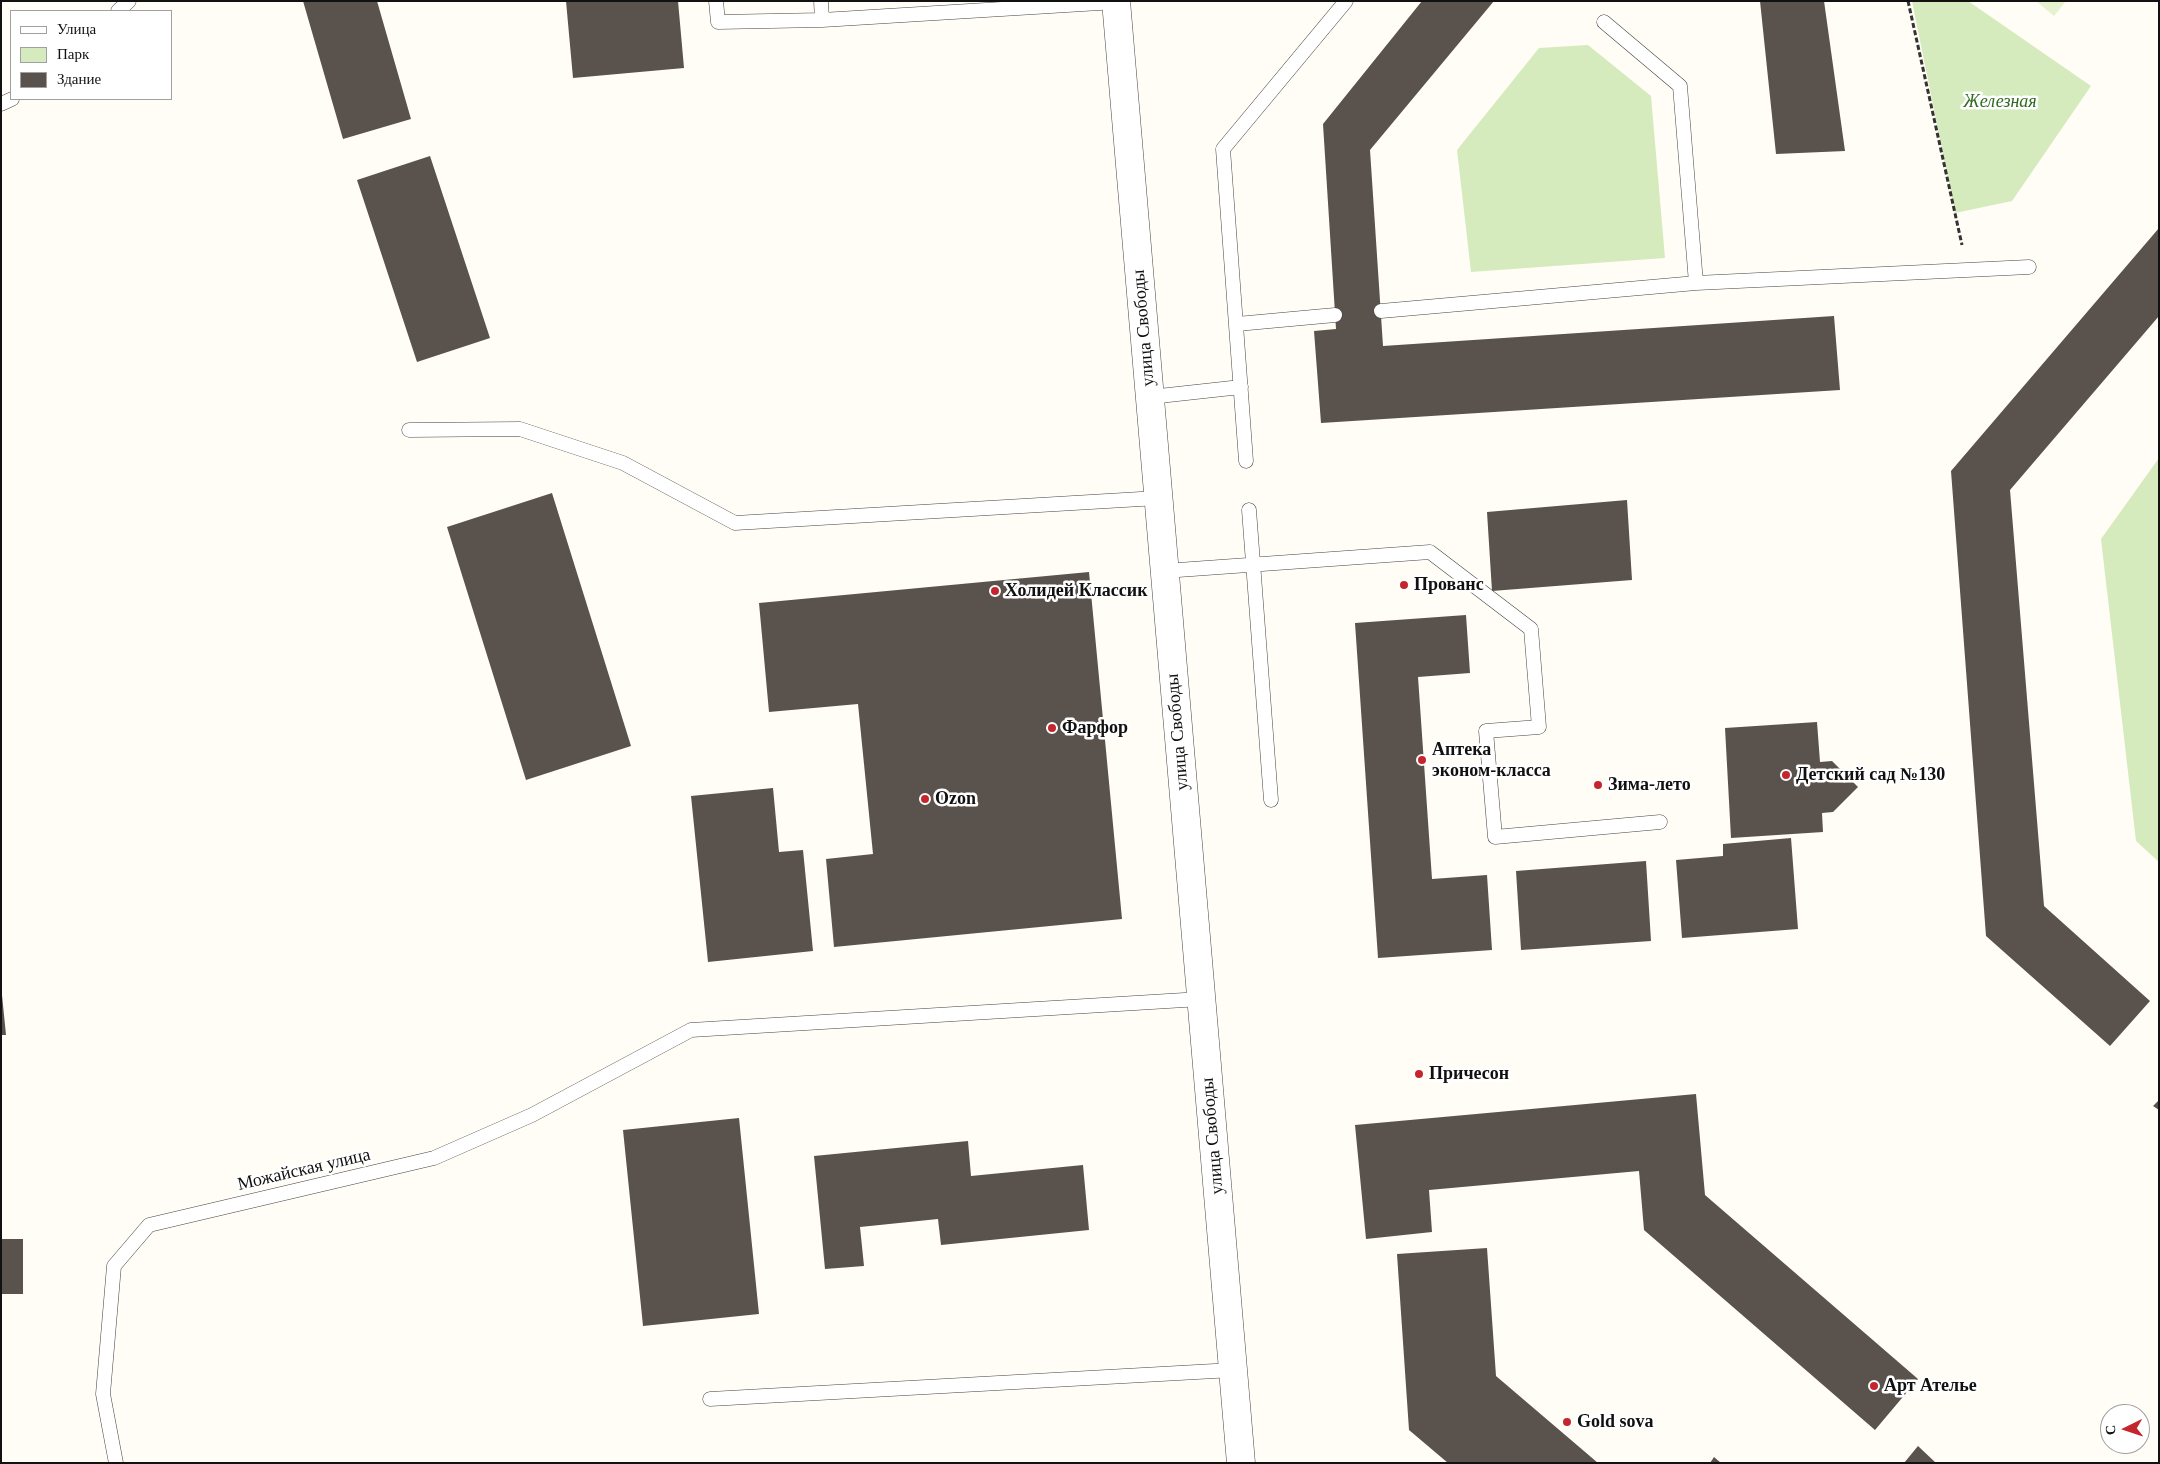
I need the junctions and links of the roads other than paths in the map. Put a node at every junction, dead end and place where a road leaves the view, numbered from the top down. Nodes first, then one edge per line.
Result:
1 (129, 1) edge
2 (716, 1) edge
3 (821, 1) edge
4 (1116, 1) edge
5 (1346, 1) edge
6 (119, 10) edge
7 (822, 20) junction
8 (1604, 22) dead end
9 (2029, 267) dead end
10 (1696, 284) junction
11 (1381, 311) dead end
12 (1335, 315) dead end
13 (1237, 324) junction
14 (1240, 387) junction
15 (1150, 397) junction
16 (409, 430) dead end
17 (1246, 461) dead end
18 (1158, 498) junction
19 (1249, 510) dead end
20 (1253, 565) junction
21 (1164, 571) junction
22 (1271, 800) dead end
23 (1660, 822) dead end
24 (1201, 999) junction
25 (1233, 1370) junction
26 (710, 1399) dead end
27 (116, 1463) edge
28 (1241, 1463) edge

1 - 6 lane
2 - 7 lane
3 - 7 lane
4 - 7 lane
4 - 15 street, улица Свободы
5 - 13 lane
8 - 10 lane
9 - 10 lane
10 - 11 lane
12 - 13 lane
13 - 14 lane
14 - 15 lane
14 - 17 lane
15 - 18 street, улица Свободы
16 - 18 lane
18 - 21 street, улица Свободы
19 - 20 lane
20 - 21 lane
20 - 22 lane
20 - 23 lane
21 - 24 street, улица Свободы
24 - 25 street, улица Свободы
24 - 27 lane, Можайская улица
25 - 26 lane
25 - 28 street, улица Свободы

